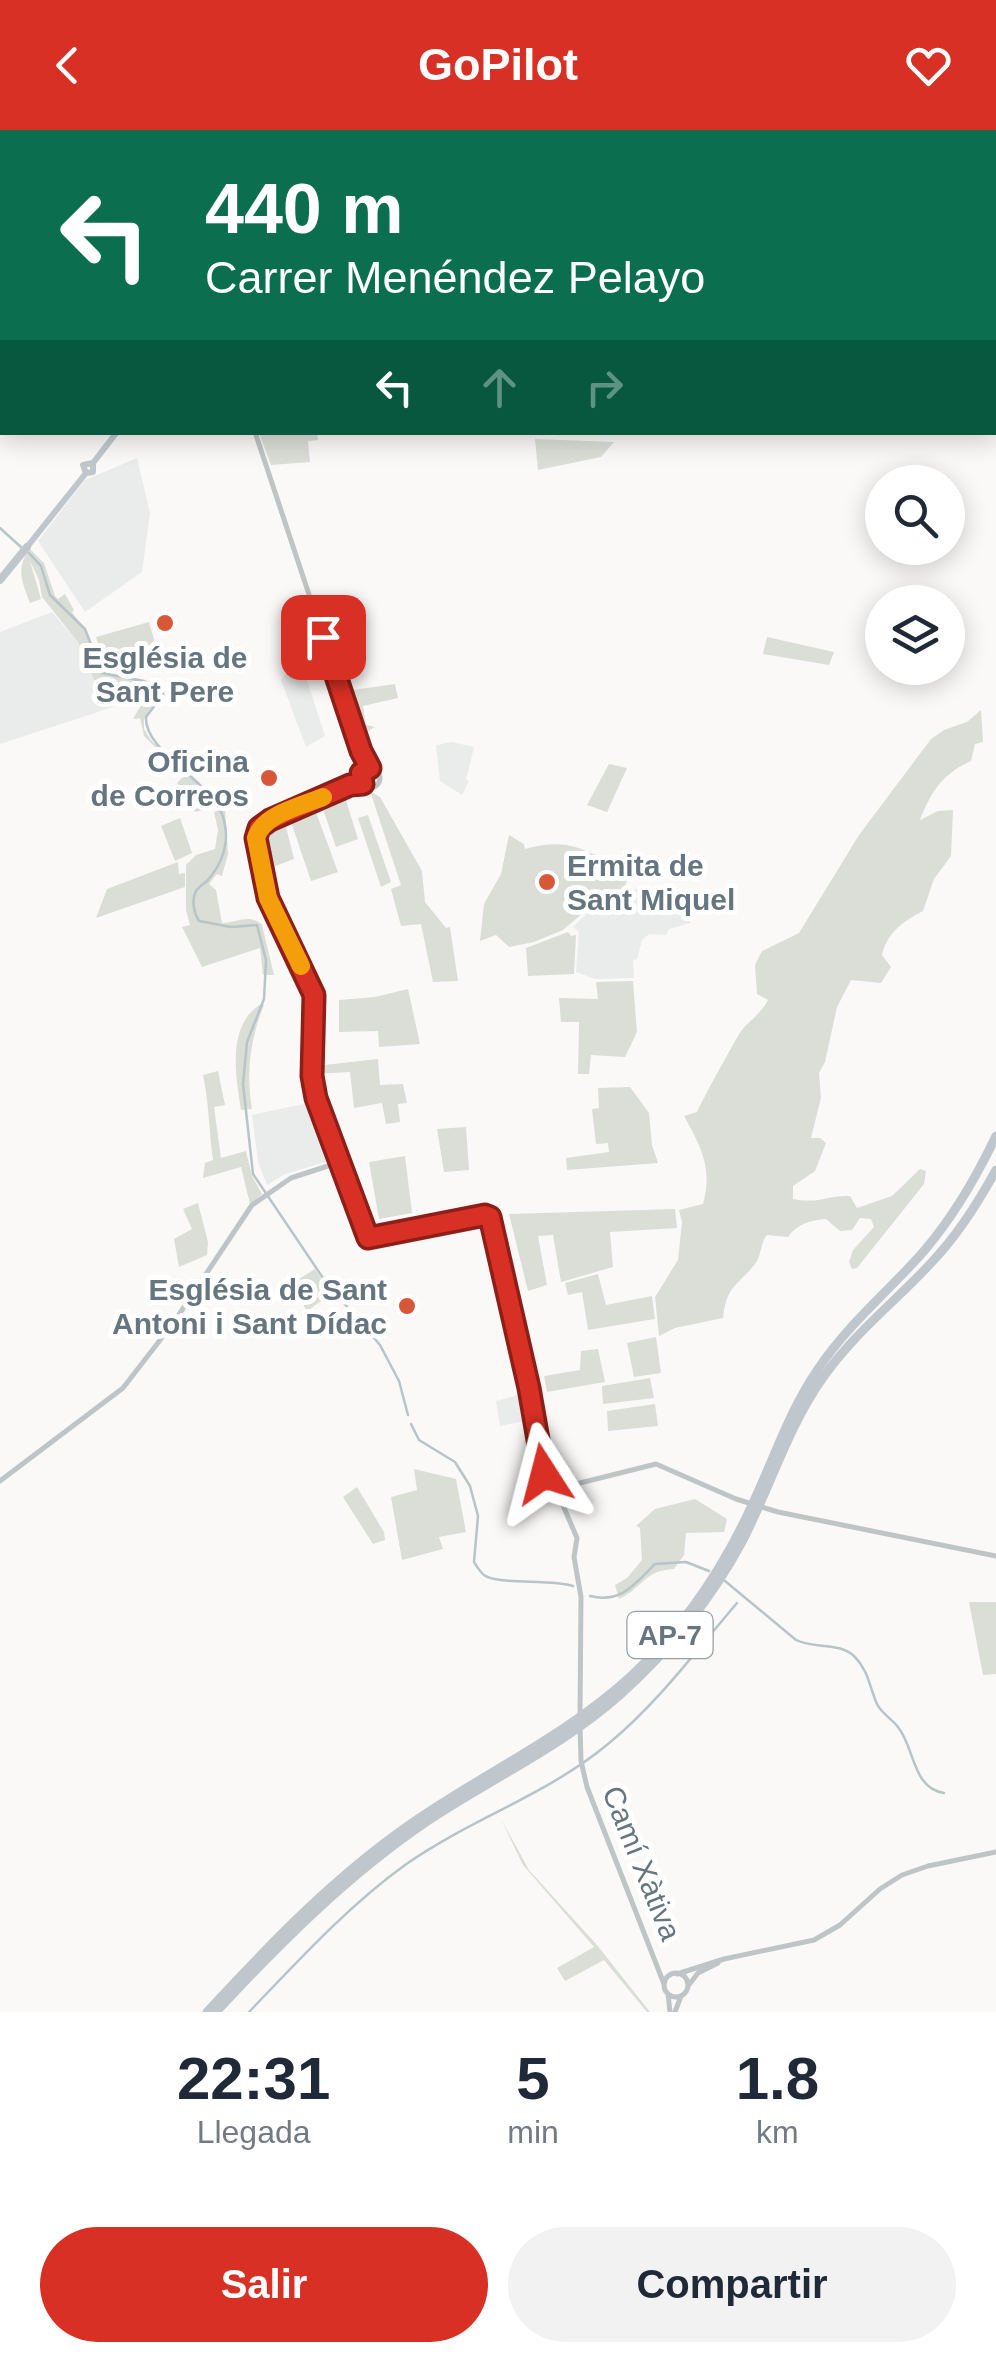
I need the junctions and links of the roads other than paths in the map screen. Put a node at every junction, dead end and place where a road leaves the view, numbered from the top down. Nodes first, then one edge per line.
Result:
1 (116, 435) edge
2 (256, 435) edge
3 (24, 551) joint
4 (0, 580) edge
5 (996, 1136) edge
6 (340, 1162) junction
7 (996, 1170) edge
8 (0, 1480) edge
9 (556, 1489) junction
10 (996, 1556) edge
11 (996, 1852) edge
12 (735, 1957) junction
13 (659, 1966) junction
14 (675, 1974) junction
15 (664, 1984) junction
16 (684, 1992) junction
17 (668, 1994) junction
18 (207, 2012) edge
19 (216, 2012) edge
20 (672, 2012) edge

1 - 3 main road
2 - 6 street
3 - 4 highway
5 - 18 highway, AP-7
6 - 8 street
6 - 9 street, Camí Xàtiva
7 - 19 highway, AP-7
9 - 10 street
9 - 13 street, Camí Xàtiva
11 - 12 street
12 - 14 street
12 - 16 street
13 - 14 street, Camí Xàtiva
13 - 15 street, Camí Xàtiva
14 - 15 street
14 - 16 street
15 - 17 street, Camí Xàtiva
16 - 17 street
16 - 20 street
17 - 20 street, Camí Xàtiva

